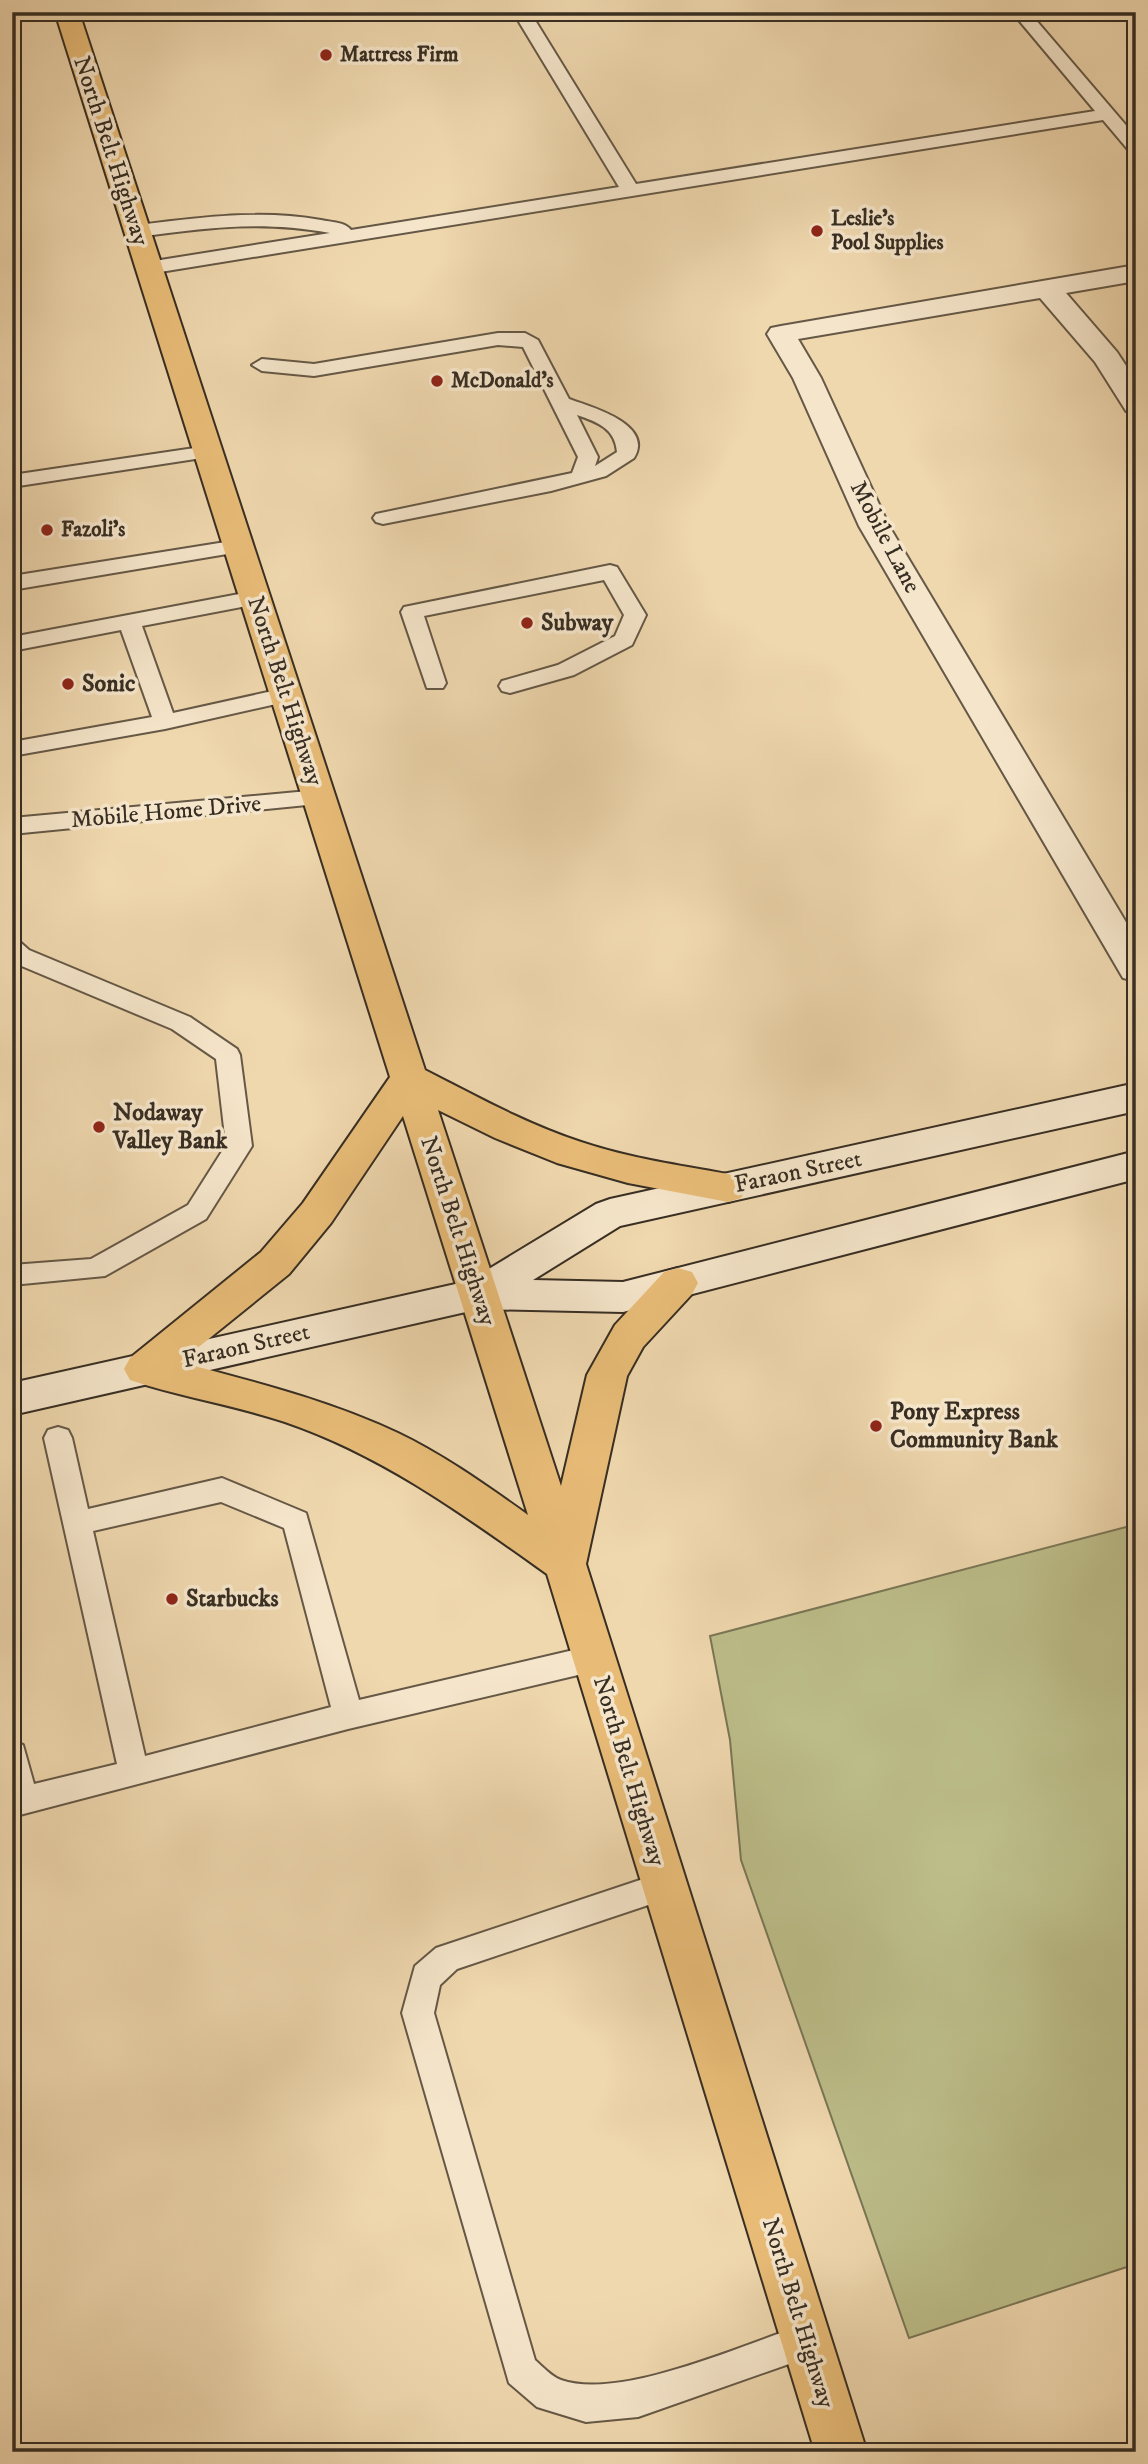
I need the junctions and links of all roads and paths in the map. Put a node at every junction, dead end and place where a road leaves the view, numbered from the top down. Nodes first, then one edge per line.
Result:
1 (521, 12) edge
2 (1020, 12) edge
3 (72, 13) edge
4 (1106, 114) junction
5 (1136, 148) edge
6 (631, 191) junction
7 (137, 231) junction
8 (361, 234) junction
9 (149, 268) junction
10 (1136, 272) edge
11 (1048, 290) junction
12 (262, 365) dead end
13 (561, 403) junction
14 (1136, 405) edge
15 (208, 452) junction
16 (141, 462) junction
17 (581, 477) junction
18 (12, 481) edge
19 (12, 495) edge
20 (383, 518) dead end
21 (239, 546) junction
22 (166, 558) junction
23 (12, 572) edge
24 (12, 583) edge
25 (255, 598) junction
26 (130, 621) junction
27 (12, 644) edge
28 (435, 683) dead end
29 (510, 686) dead end
30 (286, 695) junction
31 (165, 722) junction
32 (12, 749) edge
33 (319, 797) junction
34 (12, 826) edge
35 (12, 948) edge
36 (1136, 969) edge
37 (409, 1077) junction
38 (1136, 1097) edge
39 (1136, 1165) edge
40 (728, 1188) junction
41 (12, 1275) edge
42 (678, 1283) junction
43 (479, 1294) junction
44 (144, 1369) junction
45 (12, 1399) edge
46 (58, 1438) dead end
47 (78, 1523) junction
48 (565, 1564) junction
49 (595, 1658) junction
50 (348, 1716) junction
51 (12, 1754) edge
52 (134, 1773) junction
53 (17, 1801) edge
54 (664, 1886) junction
55 (806, 2341) junction
56 (841, 2452) edge

1 - 6 lane
2 - 4 lane
3 - 7 main road, North Belt Highway
4 - 5 lane
4 - 6 lane
6 - 8 lane
7 - 8 lane
7 - 9 main road, North Belt Highway
8 - 9 lane
9 - 15 main road, North Belt Highway
10 - 11 street, Mobile Lane
11 - 14 street
11 - 36 street, Mobile Lane
12 - 13 lane
13 - 17 lane
13 - 17 lane
15 - 16 lane
15 - 21 main road, North Belt Highway
16 - 18 lane
16 - 19 lane
17 - 20 lane
21 - 22 lane
21 - 25 main road, North Belt Highway
22 - 23 lane
22 - 24 lane
25 - 26 lane
25 - 30 main road, North Belt Highway
26 - 27 lane
26 - 31 lane
28 - 29 lane
30 - 31 lane
30 - 33 main road, North Belt Highway
31 - 32 lane
33 - 34 lane, Mobile Home Drive
33 - 37 main road, North Belt Highway
35 - 41 lane
37 - 40 main road
37 - 43 main road, North Belt Highway
37 - 44 main road
38 - 40 street, Faraon Street
39 - 42 street, Faraon Street
40 - 43 street, Faraon Street
42 - 43 street, Faraon Street
42 - 48 main road
43 - 44 street, Faraon Street
43 - 48 main road, North Belt Highway
44 - 45 street, Faraon Street
44 - 48 main road
46 - 47 lane
47 - 50 lane
47 - 52 lane
48 - 49 main road, North Belt Highway
49 - 50 lane
49 - 54 main road, North Belt Highway
50 - 52 lane
51 - 53 lane
52 - 53 lane
54 - 55 main road, North Belt Highway
54 - 55 lane
55 - 56 main road, North Belt Highway

